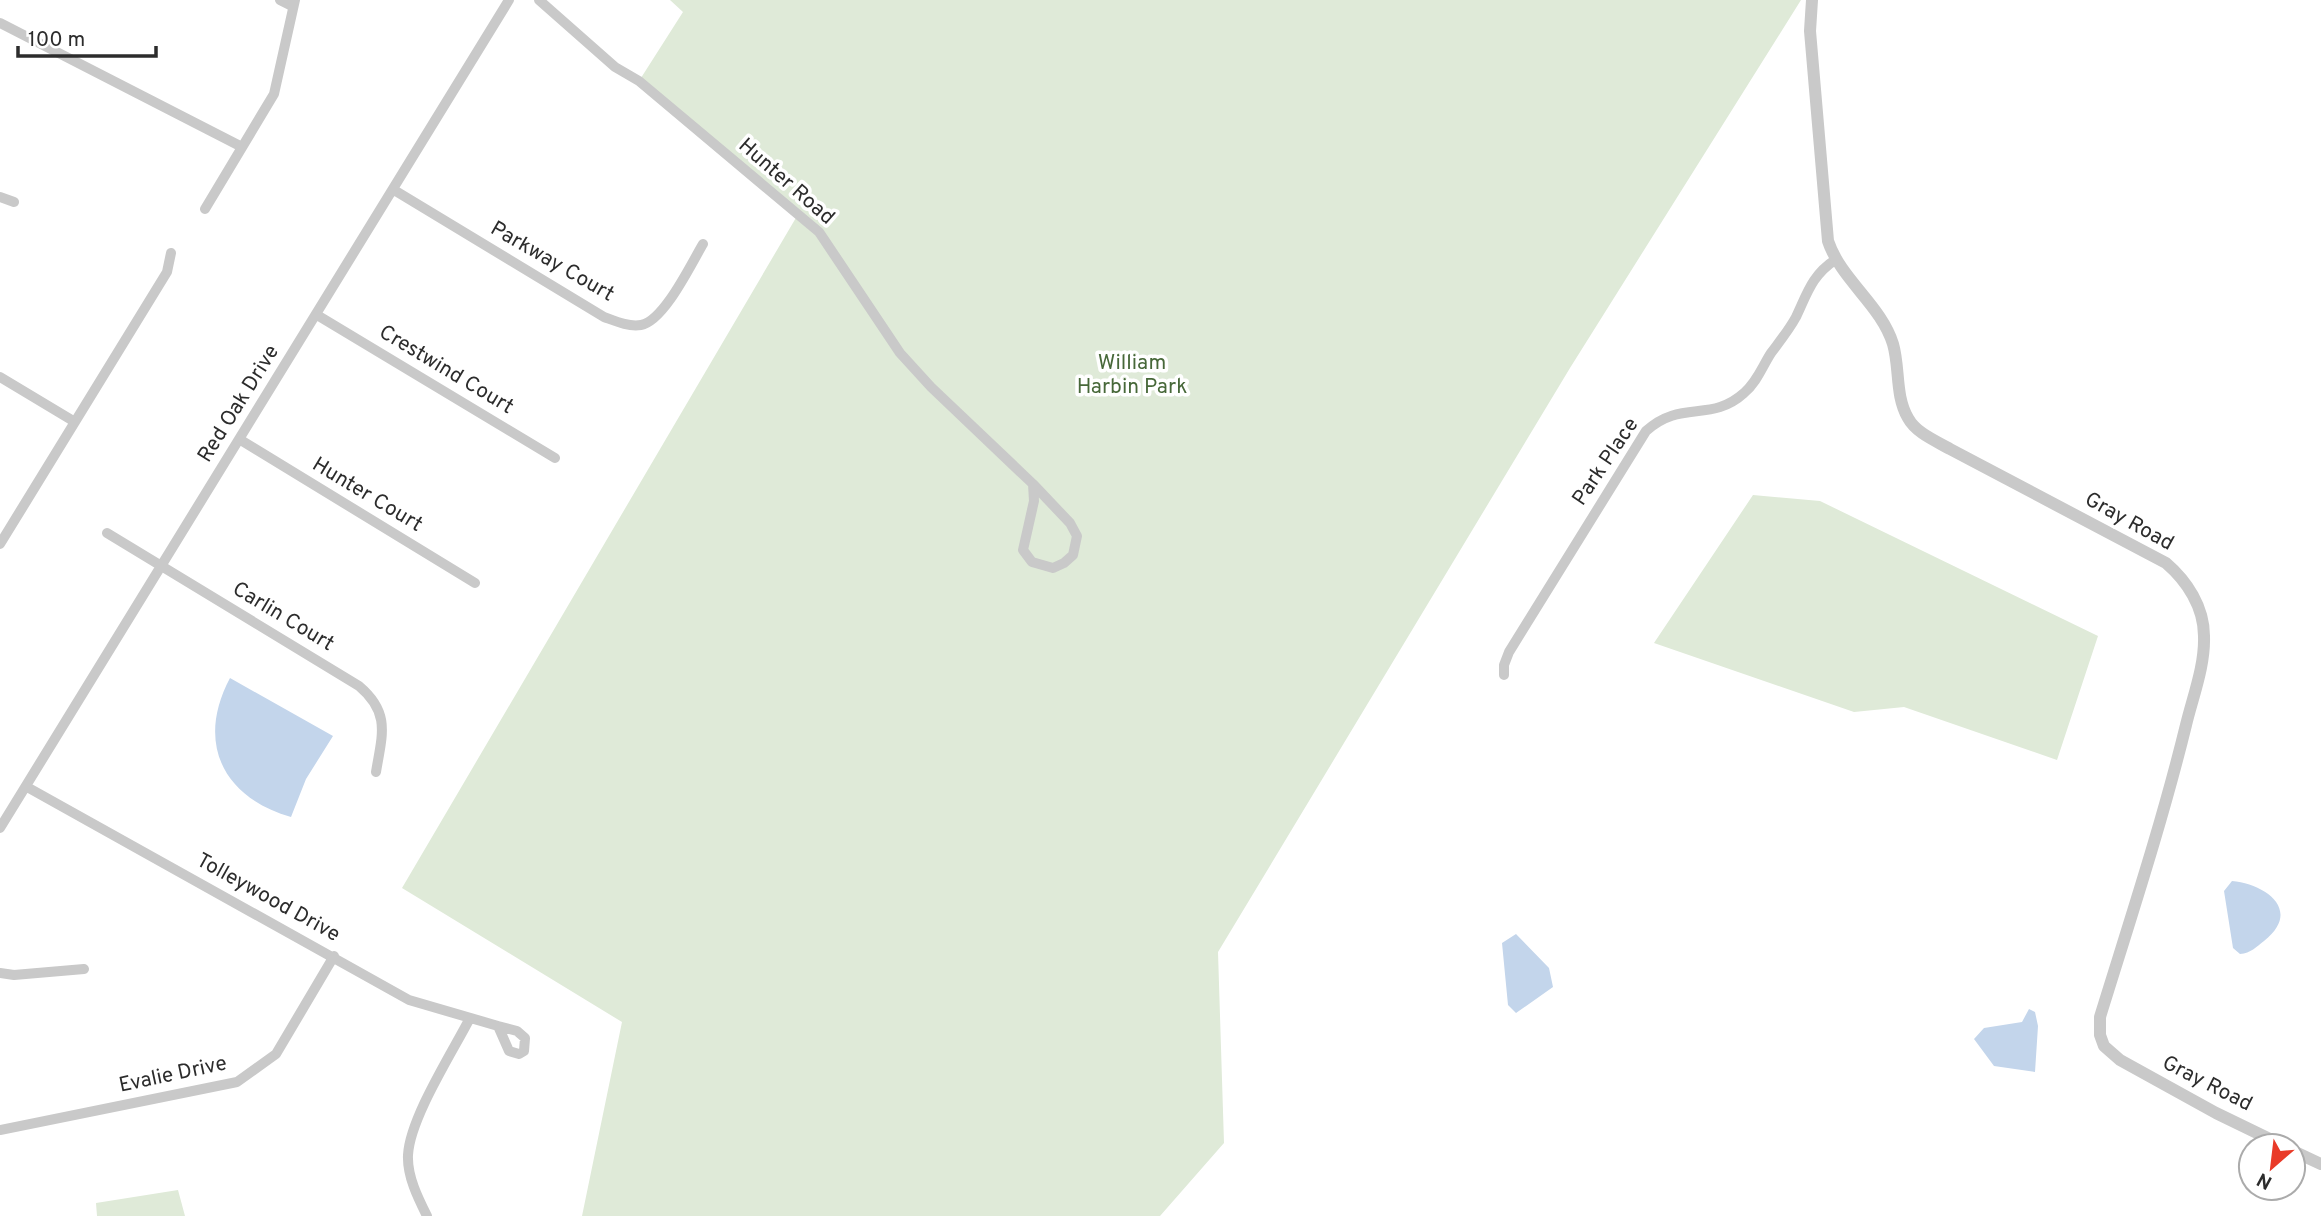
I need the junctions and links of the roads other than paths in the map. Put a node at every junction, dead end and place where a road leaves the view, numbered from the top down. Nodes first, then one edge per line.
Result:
1 (280, 0) edge
2 (509, 0) edge
3 (539, 0) edge
4 (1812, 0) edge
5 (293, 3) edge
6 (0, 23) edge
7 (242, 147) junction
8 (394, 190) junction
9 (0, 197) edge
10 (14, 202) dead end
11 (205, 209) dead end
12 (703, 244) dead end
13 (172, 253) dead end
14 (1835, 260) junction
15 (317, 315) junction
16 (0, 377) edge
17 (75, 422) junction
18 (239, 439) junction
19 (555, 458) dead end
20 (1033, 484) junction
21 (107, 533) dead end
22 (0, 544) edge
23 (160, 565) junction
24 (475, 583) dead end
25 (1504, 675) dead end
26 (376, 772) dead end
27 (27, 787) junction
28 (0, 828) edge
29 (334, 956) junction
30 (84, 969) dead end
31 (0, 973) edge
32 (470, 1018) junction
33 (498, 1026) dead end
34 (0, 1130) edge
35 (2257, 1132) edge
36 (427, 1216) edge

1 - 5 street
2 - 8 street, Red Oak Drive
3 - 20 street, Hunter Road
4 - 14 street, Gray Road
5 - 7 street
6 - 7 street
7 - 11 street
8 - 12 street, Parkway Court
8 - 15 street, Red Oak Drive
9 - 10 street
13 - 17 street
14 - 25 street, Park Place
14 - 35 street, Gray Road
15 - 18 street, Red Oak Drive
15 - 19 street, Crestwind Court
16 - 17 street
17 - 22 street
18 - 23 street, Red Oak Drive
18 - 24 street, Hunter Court
20 - 20 street, Hunter Road
21 - 23 street, Carlin Court
23 - 26 street, Carlin Court
23 - 27 street, Red Oak Drive
27 - 28 street, Red Oak Drive
27 - 29 street, Tolleywood Drive
29 - 32 street, Tolleywood Drive
29 - 34 street, Evalie Drive
30 - 31 street
32 - 33 street, Tolleywood Drive
32 - 36 street

